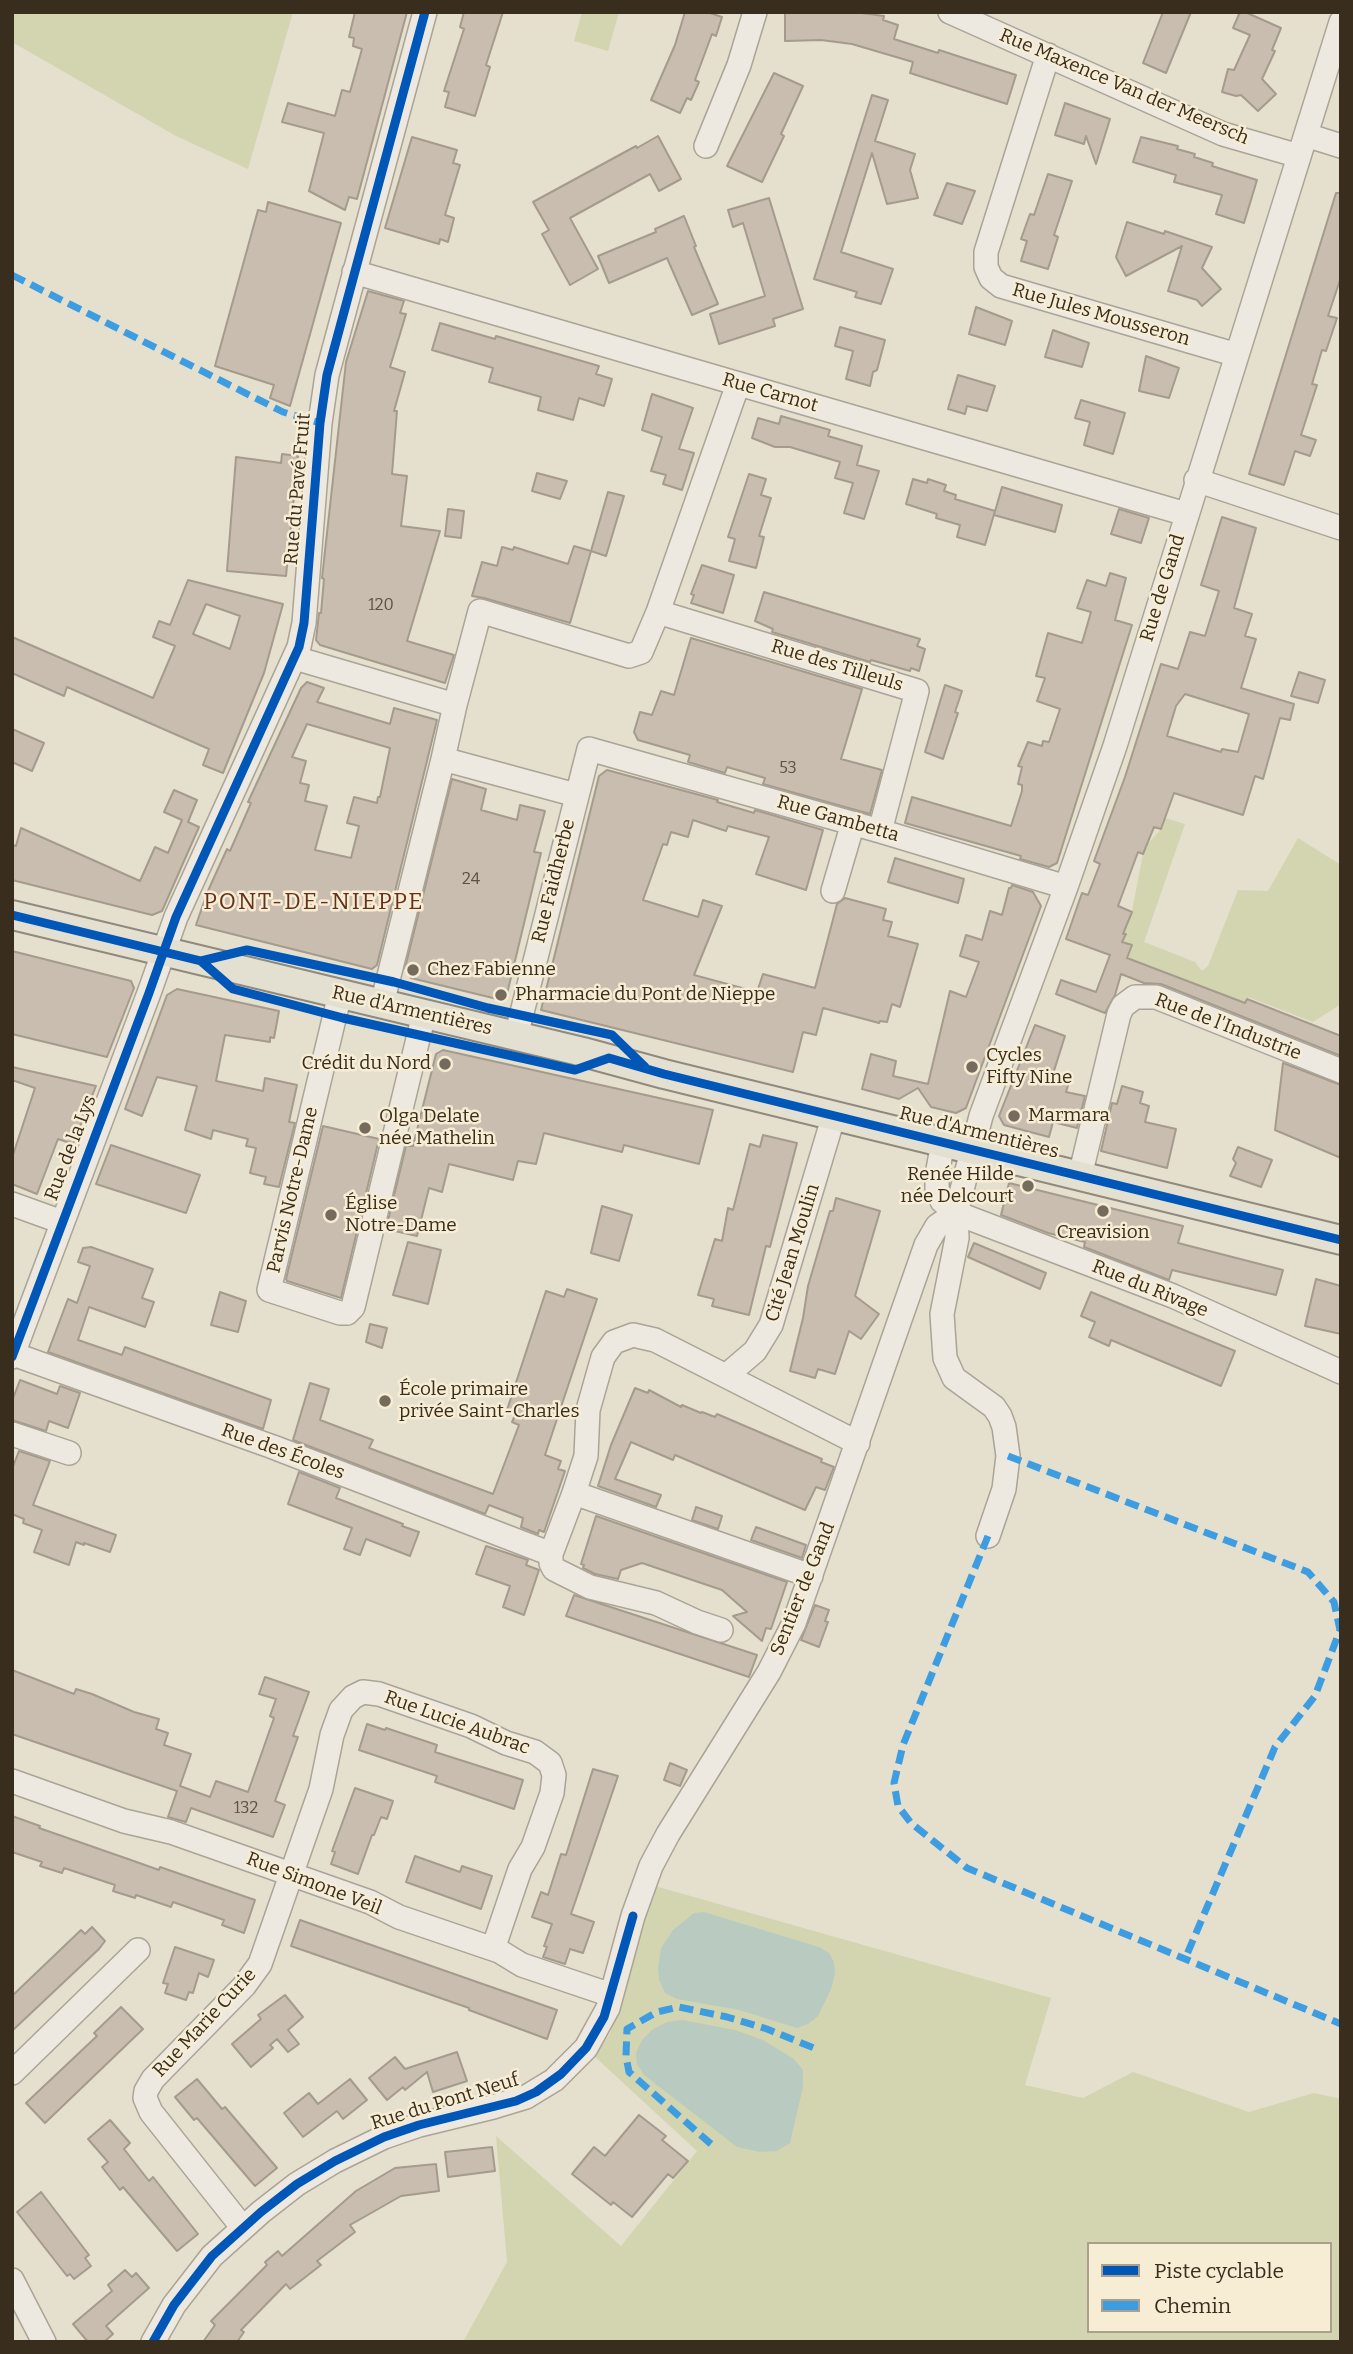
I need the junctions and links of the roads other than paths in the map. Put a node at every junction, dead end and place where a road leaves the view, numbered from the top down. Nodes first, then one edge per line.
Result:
1 (425, 12) edge
2 (755, 12) edge
3 (950, 12) edge
4 (1341, 22) edge
5 (1048, 55) junction
6 (706, 146) dead end
7 (1303, 146) junction
8 (1341, 146) edge
9 (354, 272) junction
10 (1237, 355) junction
11 (738, 383) junction
12 (1196, 480) junction
13 (1186, 514) junction
14 (1341, 528) edge
15 (657, 612) junction
16 (295, 658) junction
17 (455, 705) junction
18 (610, 754) joint
19 (443, 759) junction
20 (576, 795) junction
21 (853, 823) junction
22 (880, 831) junction
23 (1066, 887) junction
24 (833, 891) dead end
25 (12, 915) edge
26 (164, 952) junction
27 (340, 994) junction
28 (382, 1004) junction
29 (424, 1014) junction
30 (516, 1036) junction
31 (1341, 1071) edge
32 (834, 1115) junction
33 (943, 1142) junction
34 (972, 1149) junction
35 (1080, 1176) junction
36 (12, 1204) edge
37 (956, 1213) junction
38 (61, 1223) junction
39 (1341, 1240) edge
40 (13, 1355) edge
41 (1341, 1372) edge
42 (727, 1375) junction
43 (12, 1434) edge
44 (858, 1443) junction
45 (69, 1453) dead end
46 (574, 1493) junction
47 (988, 1536) dead end
48 (551, 1554) junction
49 (811, 1576) junction
50 (721, 1630) dead end
51 (12, 1781) edge
52 (291, 1874) junction
53 (493, 1949) junction
54 (138, 1950) dead end
55 (611, 1996) junction
56 (12, 2073) edge
57 (243, 2228) junction
58 (12, 2280) edge
59 (44, 2342) edge
60 (153, 2342) edge

1 - 9 street, Rue du Pavé Fruit
2 - 6 street
3 - 5 street, Rue Maxence Van der Meersch
4 - 7 street, Rue de Gand
5 - 7 street, Rue Maxence Van der Meersch
5 - 10 street, Rue Jules Mousseron
7 - 8 street, Rue Maxence Van der Meersch
7 - 10 street, Rue de Gand
9 - 11 street, Rue Carnot
9 - 16 street, Rue du Pavé Fruit
10 - 12 street, Rue de Gand
11 - 13 street, Rue Carnot
11 - 15 street
12 - 13 street, Rue de Gand
12 - 14 street
13 - 23 street, Rue de Gand
15 - 17 street
15 - 22 street, Rue des Tilleuls
16 - 17 street
16 - 26 street, Rue du Pavé Fruit
17 - 19 street
18 - 20 street, Rue Faidherbe
18 - 21 street, Rue Gambetta
19 - 20 street
19 - 28 street
20 - 30 street, Rue Faidherbe
21 - 22 street, Rue Gambetta
21 - 24 street
22 - 23 street, Rue Gambetta
23 - 34 street, Rue de Gand
25 - 26 main road, Rue d'Armentières
26 - 27 main road, Rue d'Armentières
26 - 38 street, Rue de la Lys
27 - 28 main road, Rue d'Armentières
27 - 29 street, Parvis Notre-Dame
28 - 29 main road, Rue d'Armentières
29 - 30 main road, Rue d'Armentières
30 - 32 main road, Rue d'Armentières
31 - 35 street, Rue de l'Industrie
32 - 33 main road, Rue d'Armentières
32 - 42 street, Cité Jean Moulin
33 - 34 main road, Rue d'Armentières
33 - 37 street
34 - 35 main road, Rue d'Armentières
34 - 37 street
35 - 39 main road, Rue d'Armentières
36 - 38 street
37 - 41 street, Rue du Rivage
37 - 44 street, Sentier de Gand
37 - 47 street
38 - 40 street, Rue de la Lys
40 - 48 street, Rue des Écoles
42 - 44 street
42 - 46 street
43 - 45 street
44 - 49 street, Sentier de Gand
46 - 48 street
46 - 49 street
48 - 50 street
49 - 55 street, Sentier de Gand
51 - 52 street, Rue Simone Veil
52 - 53 street, Rue Simone Veil
52 - 53 street, Rue Lucie Aubrac
52 - 57 street, Rue Marie Curie
53 - 55 street, Rue Simone Veil
54 - 56 street
55 - 57 street, Rue du Pont Neuf
57 - 60 street, Rue du Pont Neuf
58 - 59 street

